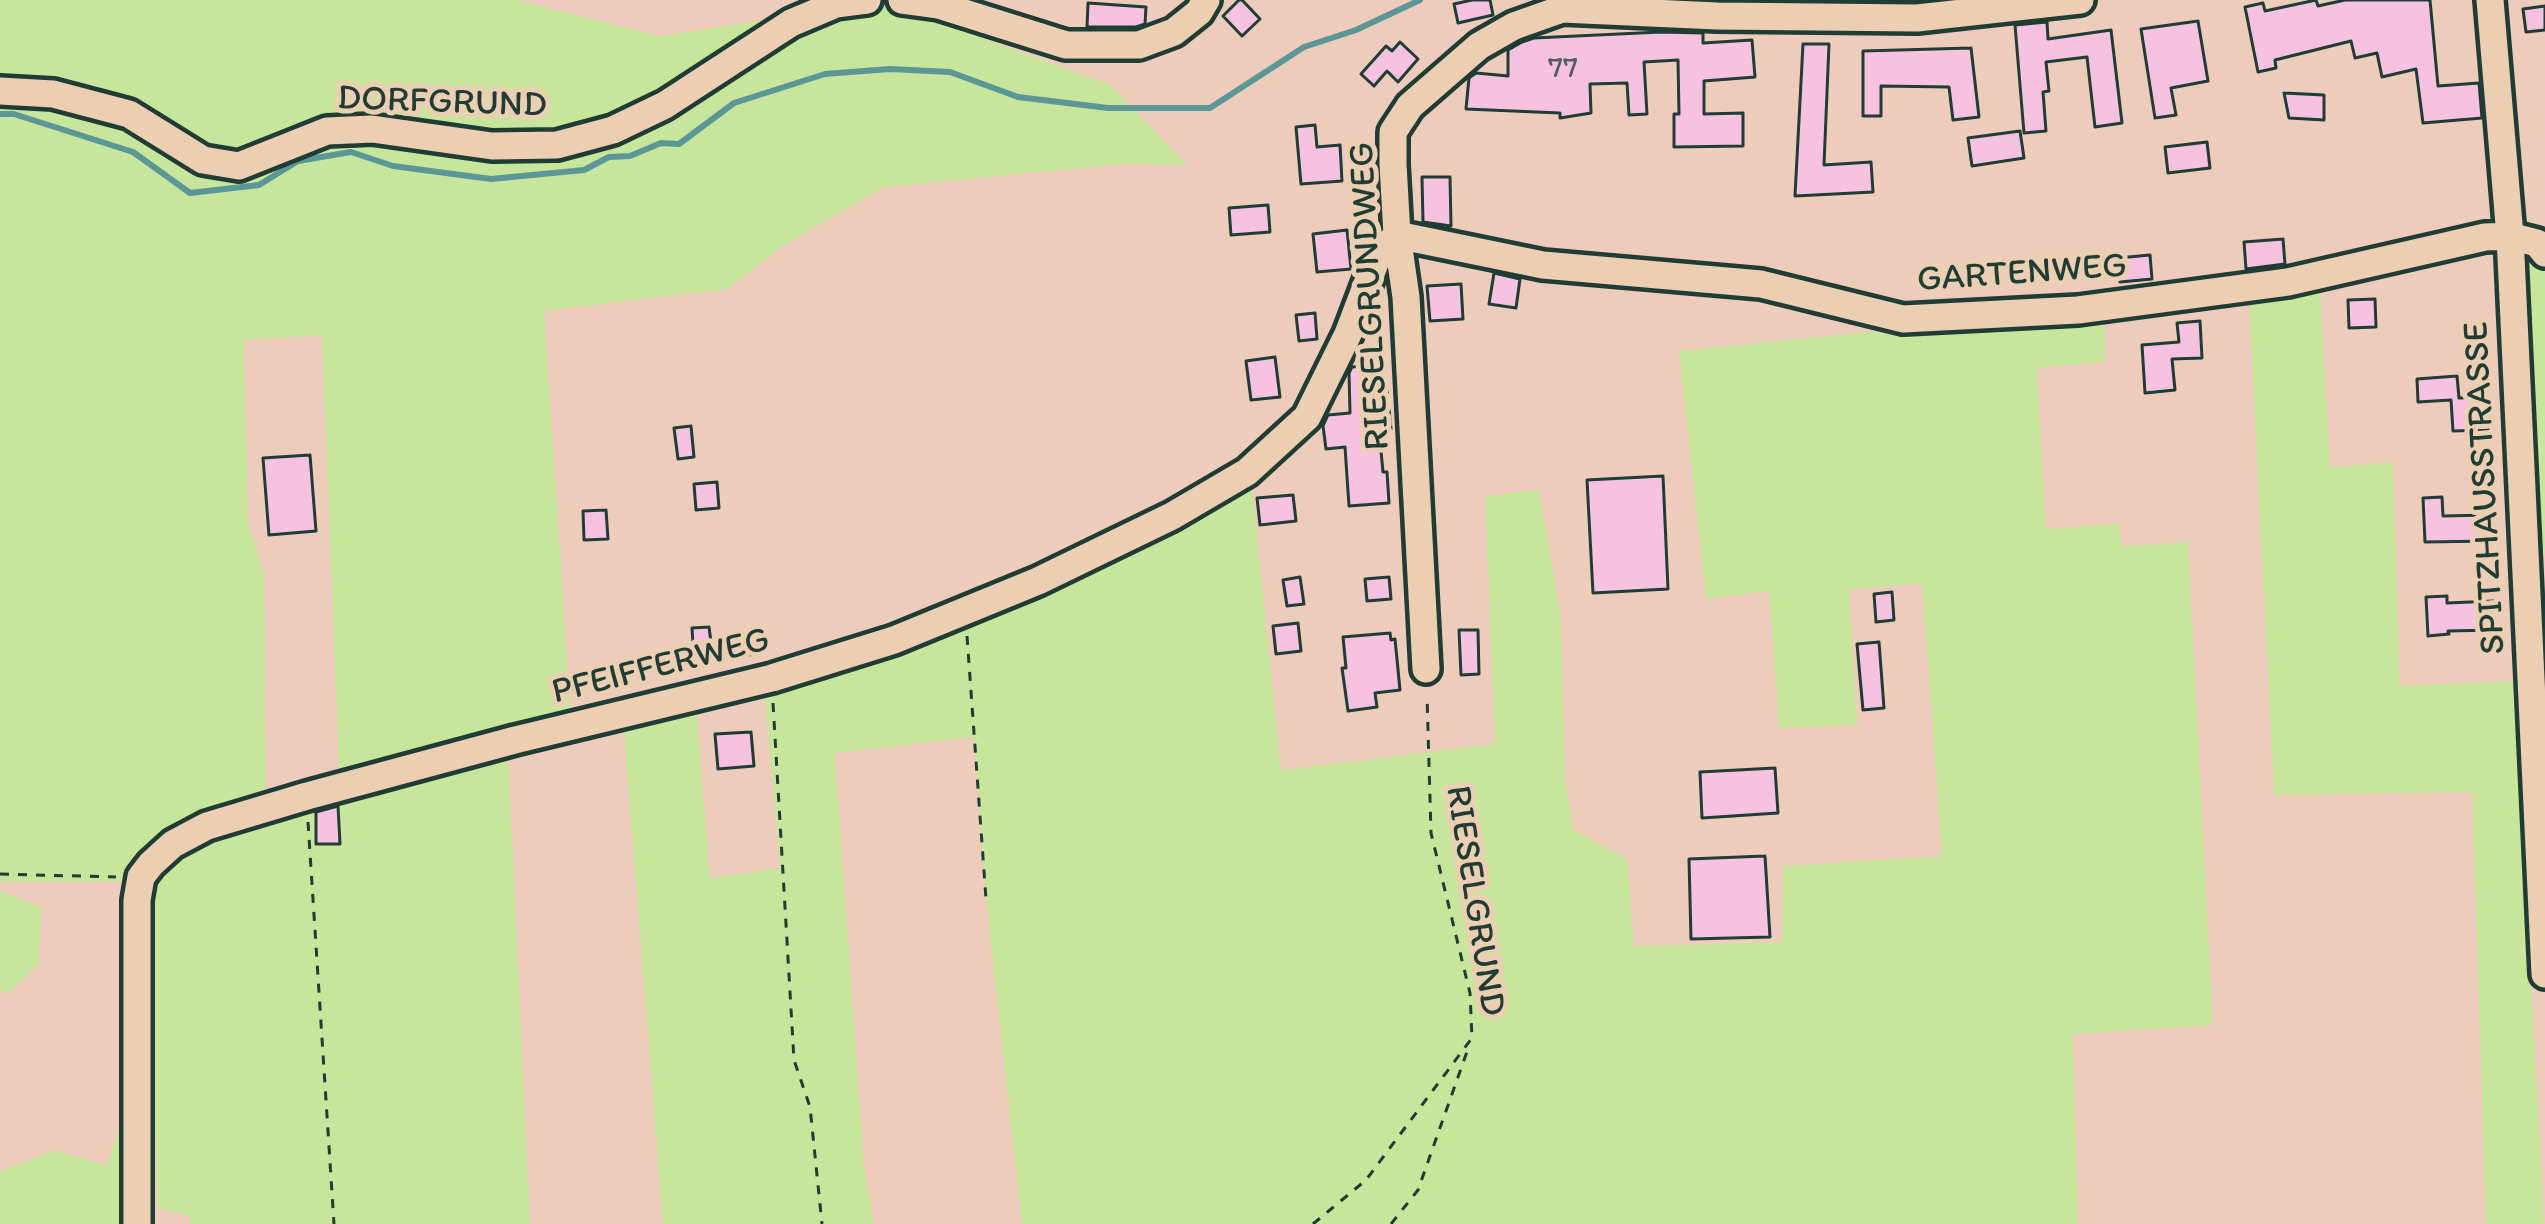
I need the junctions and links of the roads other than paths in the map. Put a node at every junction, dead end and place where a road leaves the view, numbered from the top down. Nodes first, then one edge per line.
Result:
1 (867, 0) edge
2 (902, 0) edge
3 (1206, 0) edge
4 (2490, 0) edge
5 (2067, 1) edge
6 (1561, 5) edge
7 (1917, 9) edge
8 (0, 91) edge
9 (1397, 235) junction
10 (2510, 236) junction
11 (2545, 253) edge
12 (1426, 669) road end
13 (2545, 974) edge
14 (137, 1224) edge

1 - 8 street, DORFGRUND
2 - 3 street
4 - 10 street, SPITZHAUSSTRASSE
5 - 7 street
6 - 7 street
6 - 9 street, RIESELGRUNDWEG
9 - 10 street, GARTENWEG
9 - 12 street, RIESELGRUNDWEG
9 - 14 street, PFEIFFERWEG
10 - 11 street
10 - 13 street, SPITZHAUSSTRASSE

